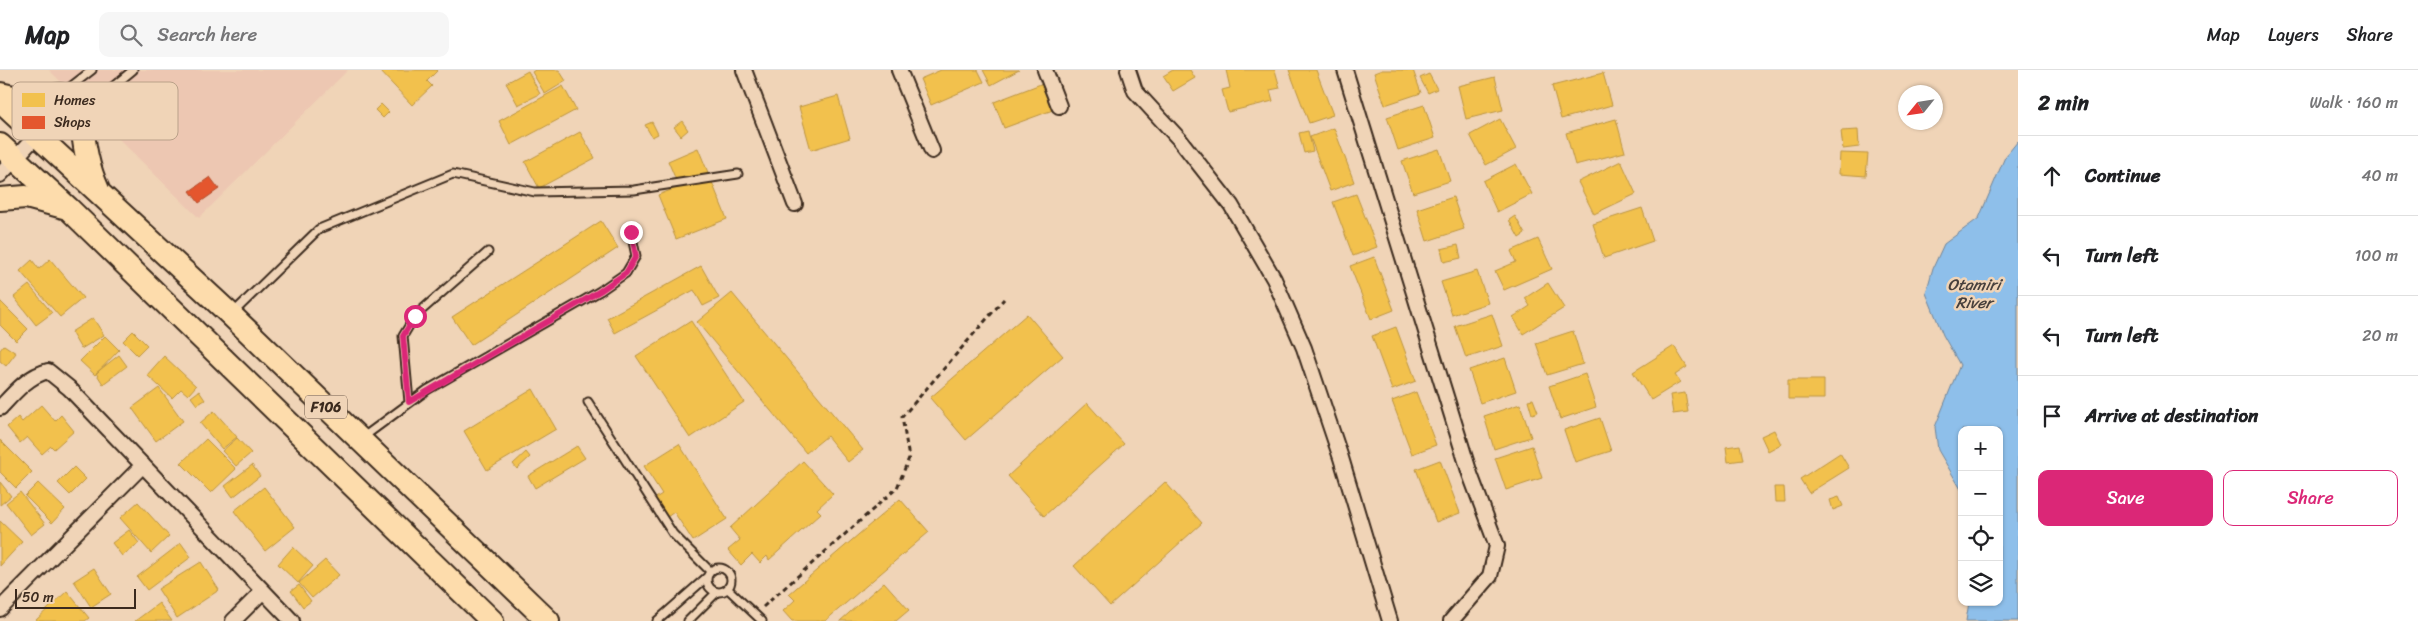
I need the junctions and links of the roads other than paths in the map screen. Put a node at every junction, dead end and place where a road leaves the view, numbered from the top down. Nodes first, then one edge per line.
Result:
1 (92, 70) edge
2 (133, 70) edge
3 (744, 70) edge
4 (899, 70) edge
5 (1045, 70) edge
6 (1128, 70) edge
7 (1345, 70) edge
8 (77, 82) edge
9 (119, 82) edge
10 (0, 101) edge
11 (1059, 106) dead end
12 (12, 112) edge
13 (31, 140) edge
14 (42, 140) edge
15 (85, 140) edge
16 (932, 151) dead end
17 (5, 160) edge
18 (738, 174) dead end
19 (101, 195) junction
20 (0, 199) edge
21 (795, 204) dead end
22 (68, 208) junction
23 (631, 232) dead end
24 (488, 252) dead end
25 (231, 316) junction
26 (409, 402) junction
27 (588, 402) dead end
28 (0, 408) edge
29 (360, 439) junction
30 (143, 465) junction
31 (708, 574) junction
32 (728, 589) junction
33 (263, 591) junction
34 (717, 592) junction
35 (0, 609) edge
36 (233, 621) edge
37 (292, 621) edge
38 (492, 621) edge
39 (548, 621) edge
40 (658, 621) edge
41 (688, 621) edge
42 (762, 621) edge
43 (1390, 621) edge
44 (1451, 621) edge

1 - 8 lane
2 - 9 lane
3 - 21 street
4 - 16 street
5 - 11 street
6 - 43 street
7 - 44 street
10 - 12 main road, F106
13 - 17 street
14 - 19 main road, F106
15 - 19 main road
17 - 22 main road, F106
18 - 25 lane
19 - 25 main road, F106
20 - 22 main road
22 - 38 main road, F106
23 - 26 lane
24 - 26 lane
25 - 29 main road, F106
26 - 29 lane
27 - 31 lane
28 - 30 street
29 - 39 main road, F106
30 - 33 street
30 - 35 street
31 - 32 lane
31 - 34 lane
31 - 40 lane
32 - 34 lane
32 - 42 lane
33 - 36 street
33 - 37 street
34 - 41 lane

